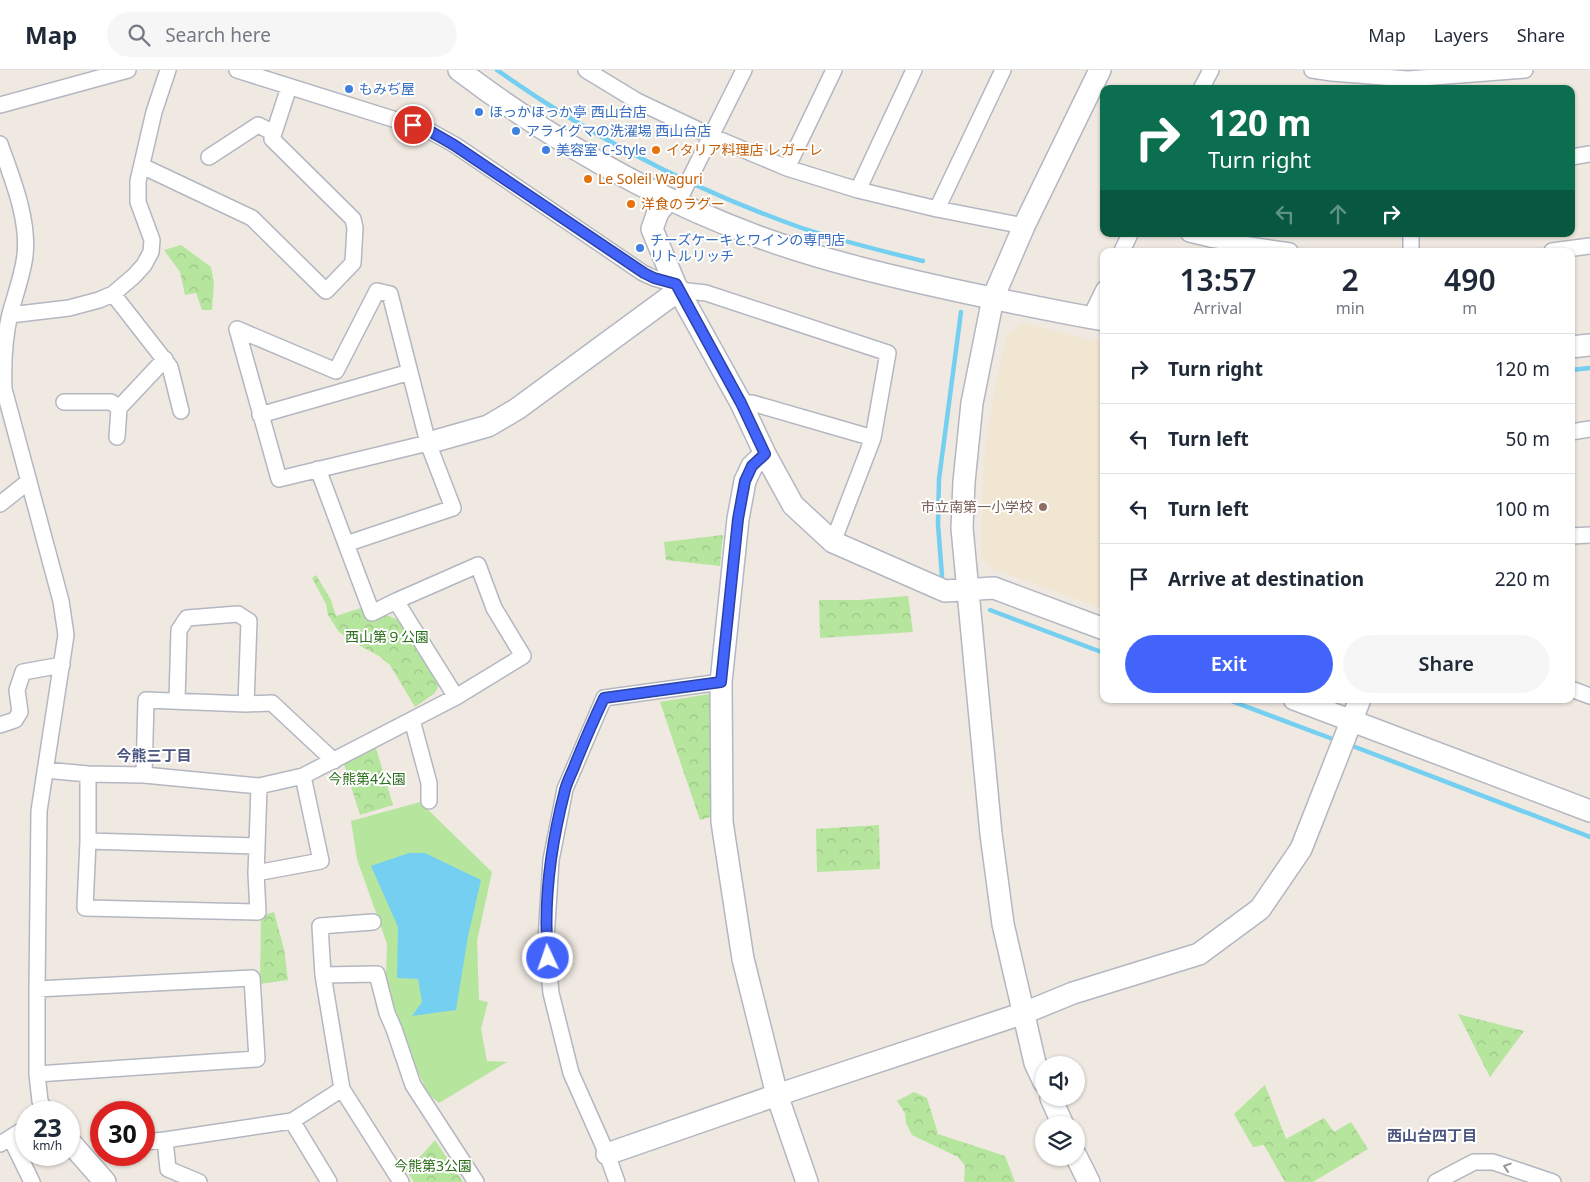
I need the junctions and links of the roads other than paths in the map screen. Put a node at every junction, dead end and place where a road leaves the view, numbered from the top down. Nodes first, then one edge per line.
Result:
1 (128, 70) edge
2 (168, 70) edge
3 (237, 70) edge
4 (459, 70) edge
5 (586, 70) edge
6 (744, 70) edge
7 (834, 70) edge
8 (914, 70) edge
9 (1003, 70) edge
10 (1100, 70) edge
11 (1211, 70) edge
12 (1312, 70) edge
13 (1525, 70) edge
14 (1408, 79) edge
15 (1203, 85) edge
16 (289, 87) junction
17 (0, 105) edge
18 (274, 133) junction
19 (711, 136) junction
20 (1, 149) edge
21 (1590, 154) edge
22 (1575, 156) edge
23 (209, 157) dead end
24 (142, 166) junction
25 (787, 168) junction
26 (858, 190) junction
27 (680, 191) junction
28 (937, 209) junction
29 (1024, 226) junction
30 (1202, 237) edge
31 (1590, 246) edge
32 (1270, 248) edge
33 (1575, 248) edge
34 (677, 287) junction
35 (113, 294) junction
36 (993, 298) junction
37 (1100, 306) edge
38 (10, 315) junction
39 (1097, 319) edge
40 (1590, 345) edge
41 (1575, 347) edge
42 (165, 359) junction
43 (336, 371) junction
44 (410, 372) junction
45 (341, 390) junction
46 (64, 402) dead end
47 (741, 403) junction
48 (119, 408) junction
49 (182, 411) dead end
50 (260, 415) junction
51 (1590, 429) edge
52 (1575, 431) edge
53 (117, 437) dead end
54 (873, 438) junction
55 (428, 443) junction
56 (765, 454) junction
57 (318, 469) junction
58 (28, 481) junction
59 (0, 504) edge
60 (1590, 535) edge
61 (1575, 536) edge
62 (833, 542) junction
63 (346, 544) junction
64 (967, 590) junction
65 (396, 601) junction
66 (1100, 627) edge
67 (62, 666) junction
68 (721, 682) junction
69 (1575, 690) edge
70 (1590, 696) edge
71 (456, 697) junction
72 (177, 700) junction
73 (1305, 703) edge
74 (1358, 703) edge
75 (246, 704) junction
76 (412, 720) junction
77 (1352, 720) junction
78 (0, 725) edge
79 (334, 761) junction
80 (45, 770) junction
81 (88, 774) junction
82 (144, 775) junction
83 (303, 776) junction
84 (259, 786) junction
85 (428, 801) dead end
86 (1590, 812) edge
87 (88, 841) junction
88 (256, 846) junction
89 (256, 874) junction
90 (373, 922) dead end
91 (323, 975) junction
92 (36, 989) junction
93 (1024, 1013) junction
94 (1035, 1063) edge
95 (37, 1074) junction
96 (342, 1089) junction
97 (777, 1095) junction
98 (40, 1101) edge
99 (292, 1122) junction
100 (165, 1140) junction
101 (155, 1141) edge
102 (6, 1142) edge
103 (80, 1154) edge
104 (607, 1154) junction
105 (1081, 1166) edge
106 (32, 1182) edge
107 (105, 1182) edge
108 (200, 1182) edge
109 (330, 1182) edge
110 (401, 1182) edge
111 (476, 1182) edge
112 (618, 1182) edge
113 (807, 1182) edge
114 (1089, 1182) edge
115 (1436, 1182) edge
116 (1553, 1182) edge

1 - 17 street
2 - 24 street
3 - 16 street
4 - 27 street
5 - 19 street
6 - 19 street
7 - 25 street
8 - 26 street
9 - 28 street
10 - 29 street
11 - 15 street
12 - 14 street
13 - 14 street
16 - 18 street
16 - 34 street
18 - 23 street
18 - 24 street
19 - 25 street
19 - 27 street
20 - 38 street
21 - 22 street
24 - 35 street
25 - 26 street
26 - 28 street
27 - 34 street
27 - 36 street
28 - 29 street
29 - 36 street
30 - 32 street
31 - 33 street
34 - 47 street
34 - 54 street
34 - 55 street
35 - 38 street
35 - 42 street
36 - 39 street
36 - 64 street
37 - 39 street
38 - 58 street
40 - 41 street
42 - 48 street
42 - 49 street
43 - 44 street
43 - 45 street
43 - 50 street
44 - 45 street
44 - 55 street
45 - 50 street
46 - 48 street
47 - 54 street
47 - 56 street
48 - 53 street
50 - 57 street
51 - 52 street
54 - 62 street
55 - 57 street
55 - 63 street
56 - 62 street
56 - 68 street
57 - 63 street
58 - 59 street
58 - 67 street
60 - 61 street
62 - 64 street
63 - 65 street
64 - 66 street
64 - 93 street
65 - 71 street
65 - 71 street
67 - 78 street
67 - 80 street
68 - 97 street
68 - 104 street
69 - 70 street
71 - 76 street
72 - 75 street
72 - 75 street
72 - 82 street
73 - 77 street
74 - 77 street
75 - 79 street
76 - 79 street
76 - 85 street
77 - 86 street
77 - 93 street
79 - 83 street
80 - 81 street
80 - 92 street
81 - 82 street
81 - 87 street
82 - 84 street
83 - 84 street
83 - 89 street
84 - 88 street
87 - 88 street
87 - 89 street
88 - 89 street
90 - 91 street
91 - 96 street
91 - 111 street
92 - 95 street
92 - 95 street
93 - 94 street
93 - 97 street
95 - 98 street
96 - 99 street
96 - 110 street
97 - 104 street
97 - 113 street
99 - 100 street
99 - 109 street
100 - 101 street
100 - 108 street
102 - 106 street
103 - 107 street
104 - 112 street
105 - 114 street
116 -> 115 street

